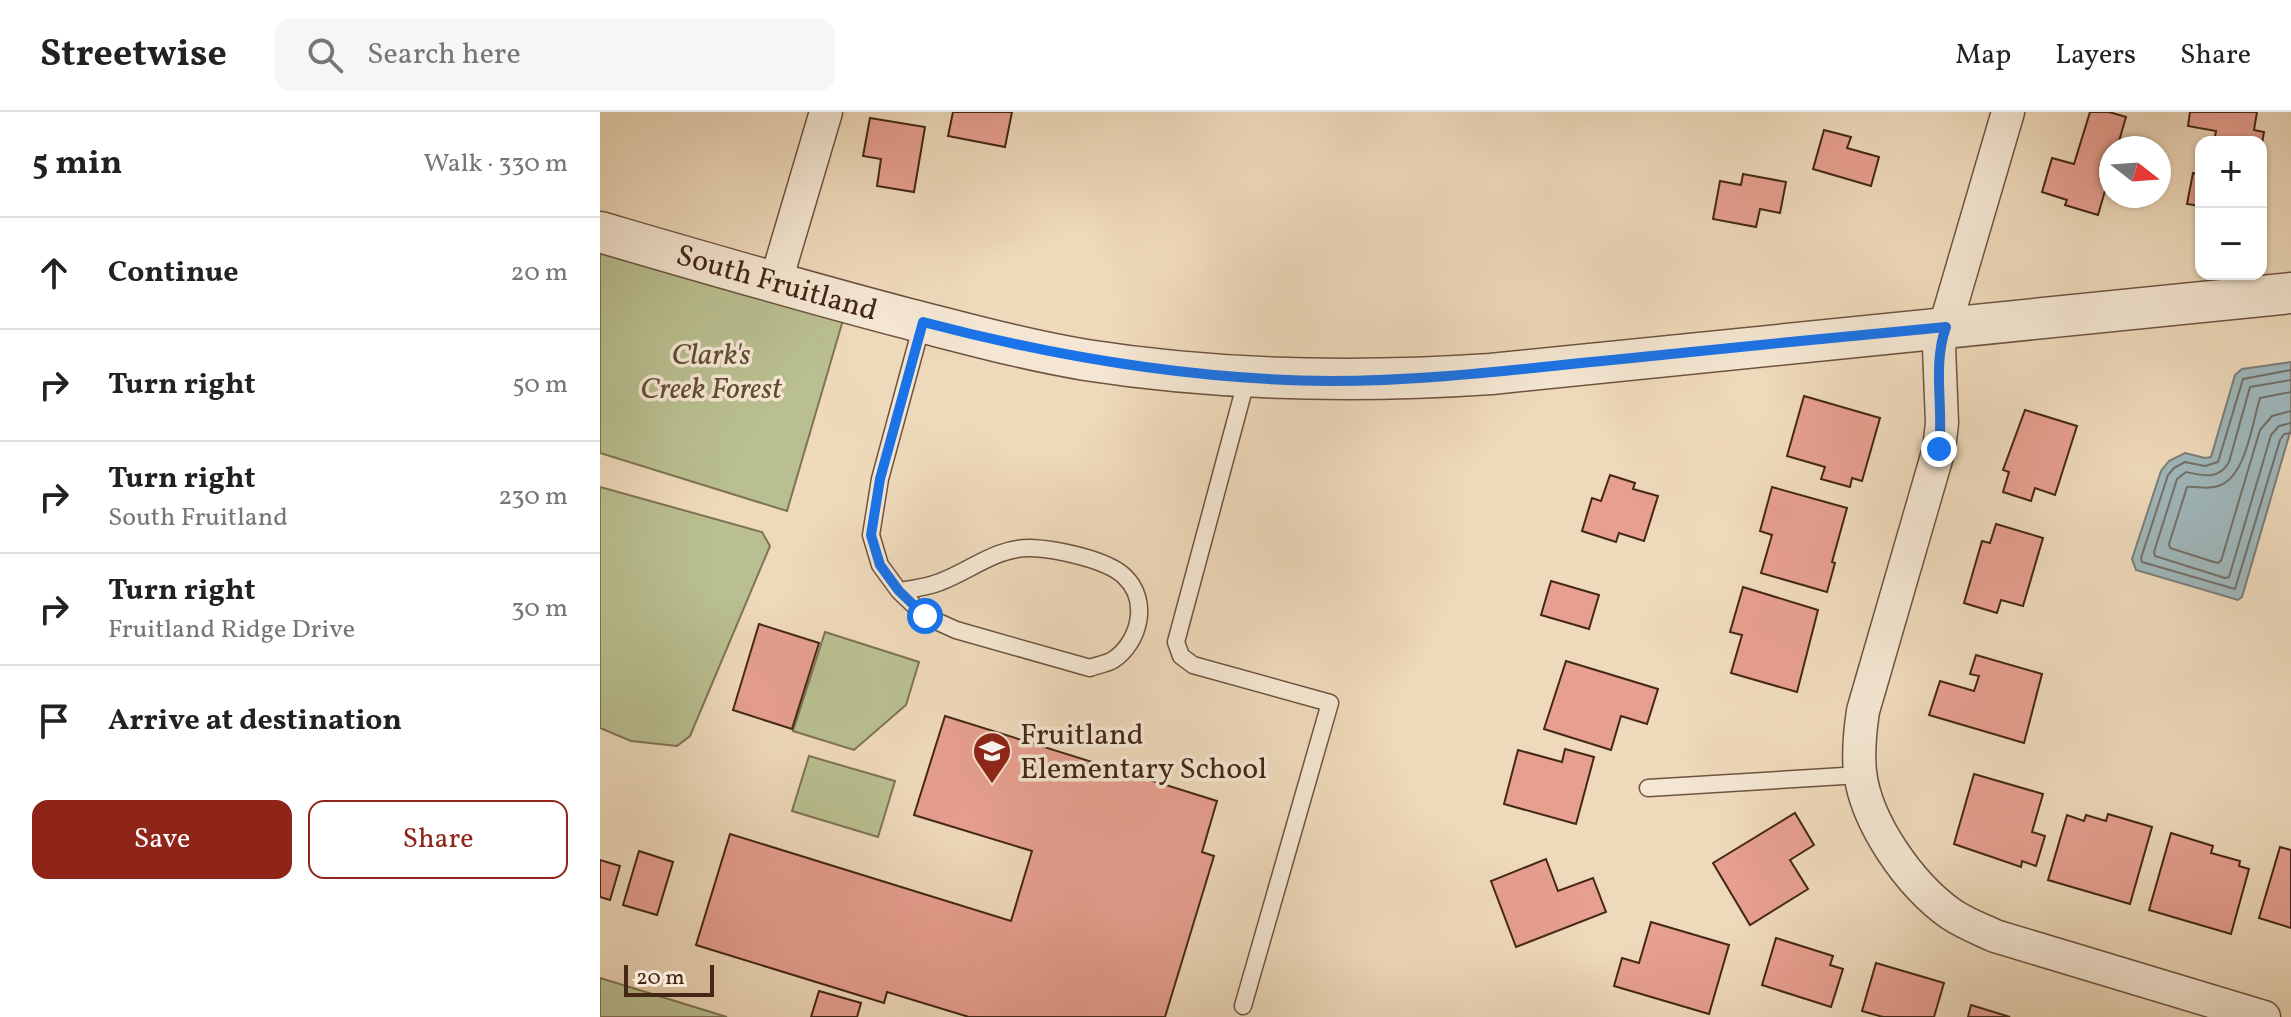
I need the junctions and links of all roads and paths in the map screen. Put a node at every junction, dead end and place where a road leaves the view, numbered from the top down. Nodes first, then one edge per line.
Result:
1 (826, 112) edge
2 (2008, 112) edge
3 (600, 232) edge
4 (775, 284) junction
5 (2291, 293) edge
6 (923, 322) junction
7 (1946, 327) junction
8 (1247, 378) junction
9 (899, 591) junction
10 (1860, 775) junction
11 (1648, 788) dead end
12 (1243, 1006) dead end
13 (2264, 1017) edge

1 - 4 street
2 - 7 street
3 - 4 street, South Fruitland
4 - 6 street, South Fruitland
5 - 7 street, South Fruitland
6 - 8 street, South Fruitland
6 - 9 lane
7 - 8 street, South Fruitland
7 - 10 street
8 - 12 lane
9 - 9 lane
10 - 11 lane
10 - 13 street

